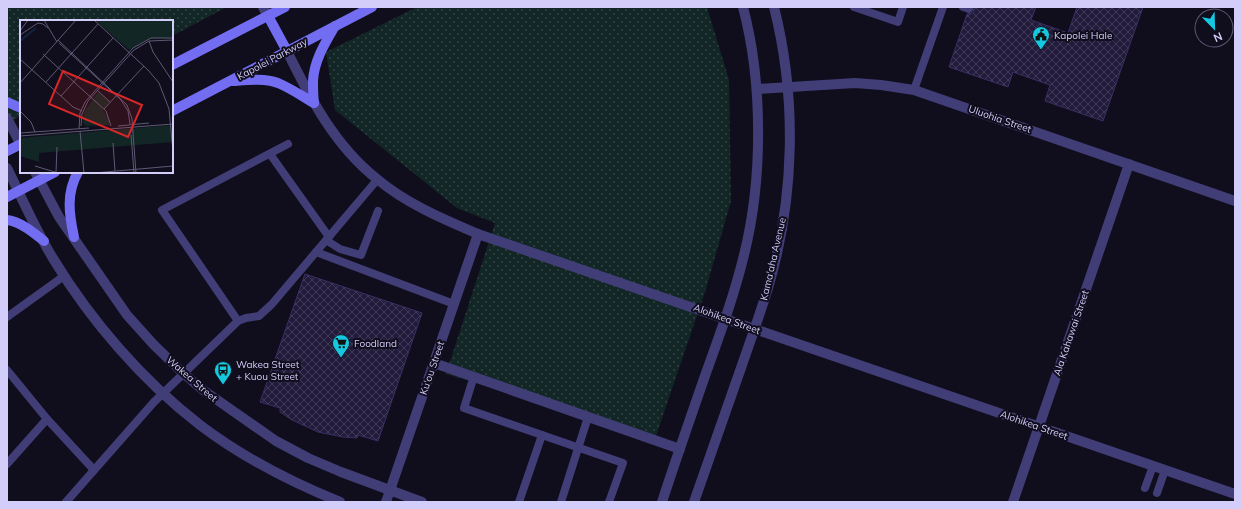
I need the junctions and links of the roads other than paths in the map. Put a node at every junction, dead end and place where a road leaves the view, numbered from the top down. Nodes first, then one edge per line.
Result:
1 (285, 7) edge
2 (372, 7) edge
3 (743, 7) edge
4 (774, 7) edge
5 (854, 7) edge
6 (903, 7) edge
7 (943, 7) edge
8 (266, 11) edge
9 (335, 26) junction
10 (287, 51) junction
11 (173, 64) edge
12 (230, 81) junction
13 (788, 87) junction
14 (757, 89) junction
15 (914, 90) junction
16 (7, 102) edge
17 (314, 103) junction
18 (20, 108) edge
19 (173, 110) edge
20 (7, 118) edge
21 (20, 142) edge
22 (20, 144) edge
23 (288, 144) dead end
24 (7, 151) edge
25 (270, 154) junction
26 (1129, 164) junction
27 (7, 168) edge
28 (51, 173) edge
29 (78, 173) edge
30 (38, 176) edge
31 (377, 180) junction
32 (19, 191) junction
33 (7, 197) edge
34 (1235, 201) edge
35 (378, 211) dead end
36 (7, 220) edge
37 (478, 234) junction
38 (74, 237) junction
39 (327, 238) junction
40 (44, 241) junction
41 (316, 252) junction
42 (64, 276) junction
43 (454, 304) junction
44 (8, 315) edge
45 (726, 318) junction
46 (238, 321) junction
47 (754, 329) junction
48 (434, 363) junction
49 (7, 370) edge
50 (183, 373) junction
51 (474, 376) junction
52 (163, 392) junction
53 (588, 417) junction
54 (47, 419) junction
55 (1039, 427) junction
56 (542, 435) junction
57 (579, 447) junction
58 (680, 449) junction
59 (7, 464) edge
60 (1153, 466) junction
61 (94, 470) junction
62 (1165, 470) junction
63 (1145, 488) dead end
64 (390, 491) junction
65 (1158, 493) dead end
66 (1235, 494) edge
67 (66, 502) edge
68 (340, 502) edge
69 (386, 502) edge
70 (422, 502) edge
71 (519, 502) edge
72 (561, 502) edge
73 (609, 502) edge
74 (662, 502) edge
75 (694, 502) edge
76 (1013, 502) edge

1 - 8 main road
2 - 9 main road, Kapolei Parkway
3 - 14 street
4 - 13 street, Kama'aha Avenue
5 - 6 lane
7 - 15 lane
8 - 10 main road
8 - 11 main road
9 - 10 main road, Kapolei Parkway
9 - 17 main road
10 - 12 main road, Kapolei Parkway
10 - 17 street, Alohikea Street
12 - 17 main road
12 - 19 main road, Kapolei Parkway
13 - 14 street, Uluohia Street
13 - 15 street, Uluohia Street
13 - 47 street, Kama'aha Avenue
14 - 45 street
15 - 26 street, Uluohia Street
16 - 18 main road
17 - 31 street, Alohikea Street
20 - 21 street
22 - 24 main road
23 - 25 lane
25 - 39 lane
25 - 46 lane
26 - 34 street, Uluohia Street
26 - 55 street, Ala Kahawai Street
27 - 32 street
28 - 30 main road
29 - 38 main road
30 - 32 main road
30 - 38 street, Wakea Street
31 - 37 street, Alohikea Street
31 - 39 lane
32 - 33 main road
32 - 40 street
35 - 39 lane
36 - 40 main road
37 - 43 street, Ku'ou Street
37 - 45 street, Alohikea Street
38 - 50 street, Wakea Street
39 - 41 lane
40 - 42 street
41 - 43 lane
41 - 46 lane
42 - 44 lane
42 - 52 street
43 - 48 street, Ku'ou Street
45 - 47 street, Alohikea Street
45 - 58 street
46 - 50 lane
47 - 55 street, Alohikea Street
47 - 75 street, Kama'aha Avenue
48 - 51 street
48 - 64 street, Ku'ou Street
49 - 54 lane
50 - 52 lane
50 - 64 street, Wakea Street
51 - 53 street
51 - 56 lane
52 - 61 lane
52 - 68 street
53 - 57 lane
53 - 58 street
54 - 59 lane
54 - 61 lane
55 - 60 street, Alohikea Street
55 - 76 street, Ala Kahawai Street
56 - 57 lane
56 - 71 lane
57 - 72 lane
57 - 73 lane
58 - 74 street
60 - 62 street, Alohikea Street
60 - 63 lane
61 - 67 lane
62 - 65 lane
62 - 66 street, Alohikea Street
64 - 69 street, Ku'ou Street
64 - 70 street, Wakea Street

